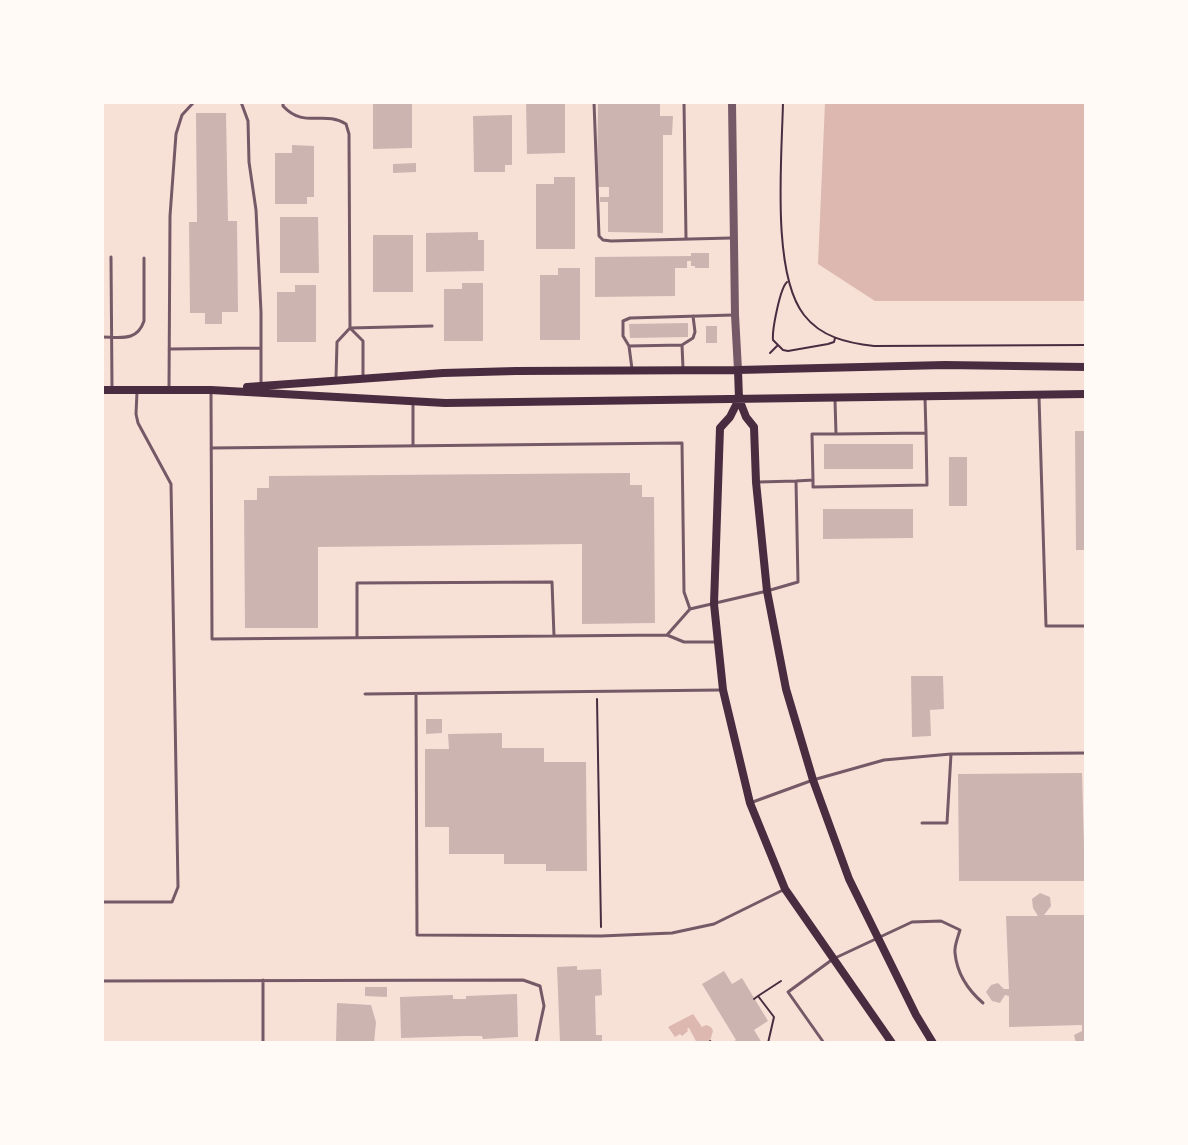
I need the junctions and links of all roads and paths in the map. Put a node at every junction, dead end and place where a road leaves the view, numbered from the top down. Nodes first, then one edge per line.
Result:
1 (194, 102) edge
2 (241, 102) edge
3 (283, 102) edge
4 (594, 102) edge
5 (684, 102) edge
6 (732, 102) edge
7 (783, 102) edge
8 (686, 238) junction
9 (734, 238) junction
10 (111, 257) dead end
11 (144, 258) dead end
12 (788, 281) junction
13 (735, 315) junction
14 (693, 316) junction
15 (432, 327) dead end
16 (350, 328) junction
17 (102, 337) edge
18 (111, 337) junction
19 (836, 338) junction
20 (682, 345) junction
21 (778, 345) junction
22 (1086, 345) edge
23 (629, 346) junction
24 (261, 348) junction
25 (169, 349) junction
26 (770, 353) dead end
27 (1086, 367) edge
28 (683, 370) junction
29 (738, 370) junction
30 (632, 371) junction
31 (363, 379) junction
32 (336, 380) junction
33 (261, 386) junction
34 (102, 390) edge
35 (112, 390) junction
36 (137, 390) junction
37 (170, 390) junction
38 (211, 390) junction
39 (1086, 394) edge
40 (1039, 395) junction
41 (925, 397) junction
42 (835, 398) junction
43 (739, 399) junction
44 (412, 401) junction
45 (926, 433) junction
46 (836, 434) junction
47 (413, 446) junction
48 (211, 448) junction
49 (796, 480) junction
50 (813, 480) junction
51 (756, 482) junction
52 (768, 591) junction
53 (714, 604) junction
54 (690, 609) junction
55 (1086, 626) edge
56 (667, 635) junction
57 (554, 636) junction
58 (357, 637) junction
59 (718, 642) junction
60 (723, 690) junction
61 (597, 692) junction
62 (365, 694) dead end
63 (416, 694) junction
64 (1086, 753) edge
65 (951, 754) junction
66 (813, 780) junction
67 (750, 803) junction
68 (922, 823) dead end
69 (785, 889) junction
70 (102, 902) edge
71 (601, 936) junction
72 (878, 938) junction
73 (833, 959) junction
74 (263, 980) junction
75 (102, 981) edge
76 (781, 981) dead end
77 (758, 996) junction
78 (754, 999) dead end
79 (983, 1003) dead end
80 (263, 1043) edge
81 (537, 1043) edge
82 (768, 1043) edge
83 (824, 1043) edge
84 (891, 1043) edge
85 (933, 1043) edge

1 - 25 lane
2 - 24 lane
3 - 16 lane
4 - 8 lane
5 - 8 lane
6 - 9 street
7 - 12 path
8 - 9 lane
9 - 13 street
10 - 18 lane
11 - 18 lane
12 - 19 path
12 - 21 path
13 - 14 lane
13 - 29 street
14 - 20 lane
14 - 23 lane
15 - 16 lane
16 - 31 lane
16 - 32 lane
17 - 18 lane
18 - 35 lane
19 - 21 path
19 - 22 path
20 - 23 lane
20 - 28 lane
21 - 26 path
23 - 30 lane
24 - 25 lane
24 - 33 lane
25 - 37 lane
27 - 29 main road
28 - 29 main road
28 - 30 main road
29 - 43 main road
30 - 31 main road
31 - 32 main road
32 - 33 main road
33 - 38 main road
34 - 35 main road
35 - 36 main road
36 - 37 main road
36 - 70 lane
37 - 38 main road
38 - 44 main road
38 - 48 lane
39 - 40 main road
40 - 41 main road
40 - 55 lane
41 - 42 main road
41 - 45 lane
42 - 43 main road
42 - 46 lane
43 - 44 main road
43 - 51 main road
43 - 53 main road
44 - 47 lane
45 - 46 lane
45 - 50 lane
46 - 50 lane
47 - 48 lane
47 - 54 lane
48 - 58 lane
49 - 50 lane
49 - 51 lane
49 - 52 lane
51 - 52 main road
52 - 53 lane
52 - 66 main road
53 - 54 lane
53 - 59 main road
54 - 56 lane
56 - 57 lane
56 - 59 lane
57 - 58 lane
57 - 58 lane
59 - 60 main road
60 - 61 lane
60 - 67 main road
61 - 63 lane
61 - 71 path
62 - 63 lane
63 - 71 lane
64 - 65 lane
65 - 66 lane
65 - 68 lane
66 - 67 lane
66 - 72 main road
67 - 69 main road
69 - 71 lane
69 - 73 main road
72 - 73 lane
72 - 79 lane
72 - 85 main road
73 - 83 lane
73 - 84 main road
74 - 75 lane
74 - 80 lane
74 - 81 lane
76 - 77 path
77 - 78 path
77 - 82 path

